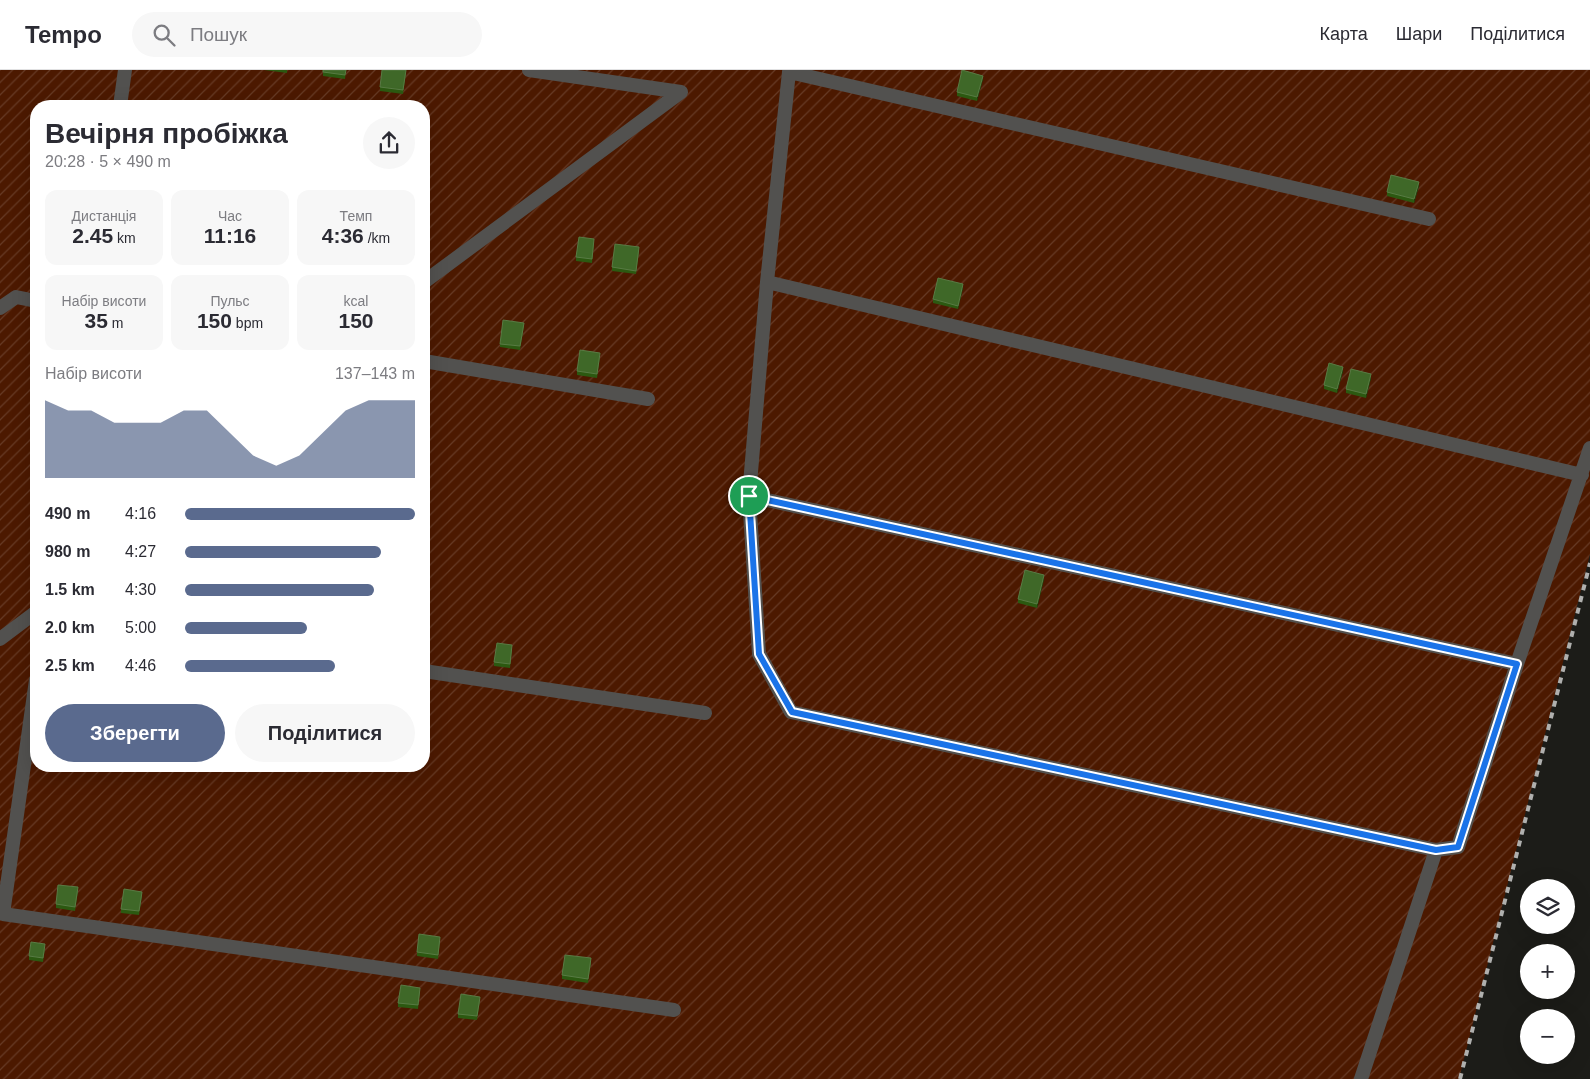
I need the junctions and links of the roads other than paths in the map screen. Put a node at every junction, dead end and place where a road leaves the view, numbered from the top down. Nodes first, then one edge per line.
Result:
1 (125, 70) edge
2 (529, 70) edge
3 (790, 71) edge
4 (121, 100) edge
5 (1429, 219) dead end
6 (430, 278) edge
7 (767, 282) junction
8 (30, 300) edge
9 (0, 308) edge
10 (430, 362) edge
11 (648, 399) dead end
12 (1590, 448) edge
13 (1582, 475) junction
14 (749, 496) junction
15 (30, 616) edge
16 (0, 639) edge
17 (1517, 664) junction
18 (430, 672) edge
19 (705, 713) dead end
20 (30, 723) edge
21 (1436, 850) junction
22 (674, 1010) dead end
23 (1361, 1079) edge

1 - 4 lane
2 - 6 lane
3 - 5 lane
3 - 7 lane
7 - 13 lane
7 - 14 lane
8 - 9 lane
10 - 11 lane
12 - 13 lane
13 - 17 lane
14 - 17 lane
14 - 21 lane
15 - 16 lane
17 - 21 lane
18 - 19 lane
20 - 22 lane
21 - 23 lane

